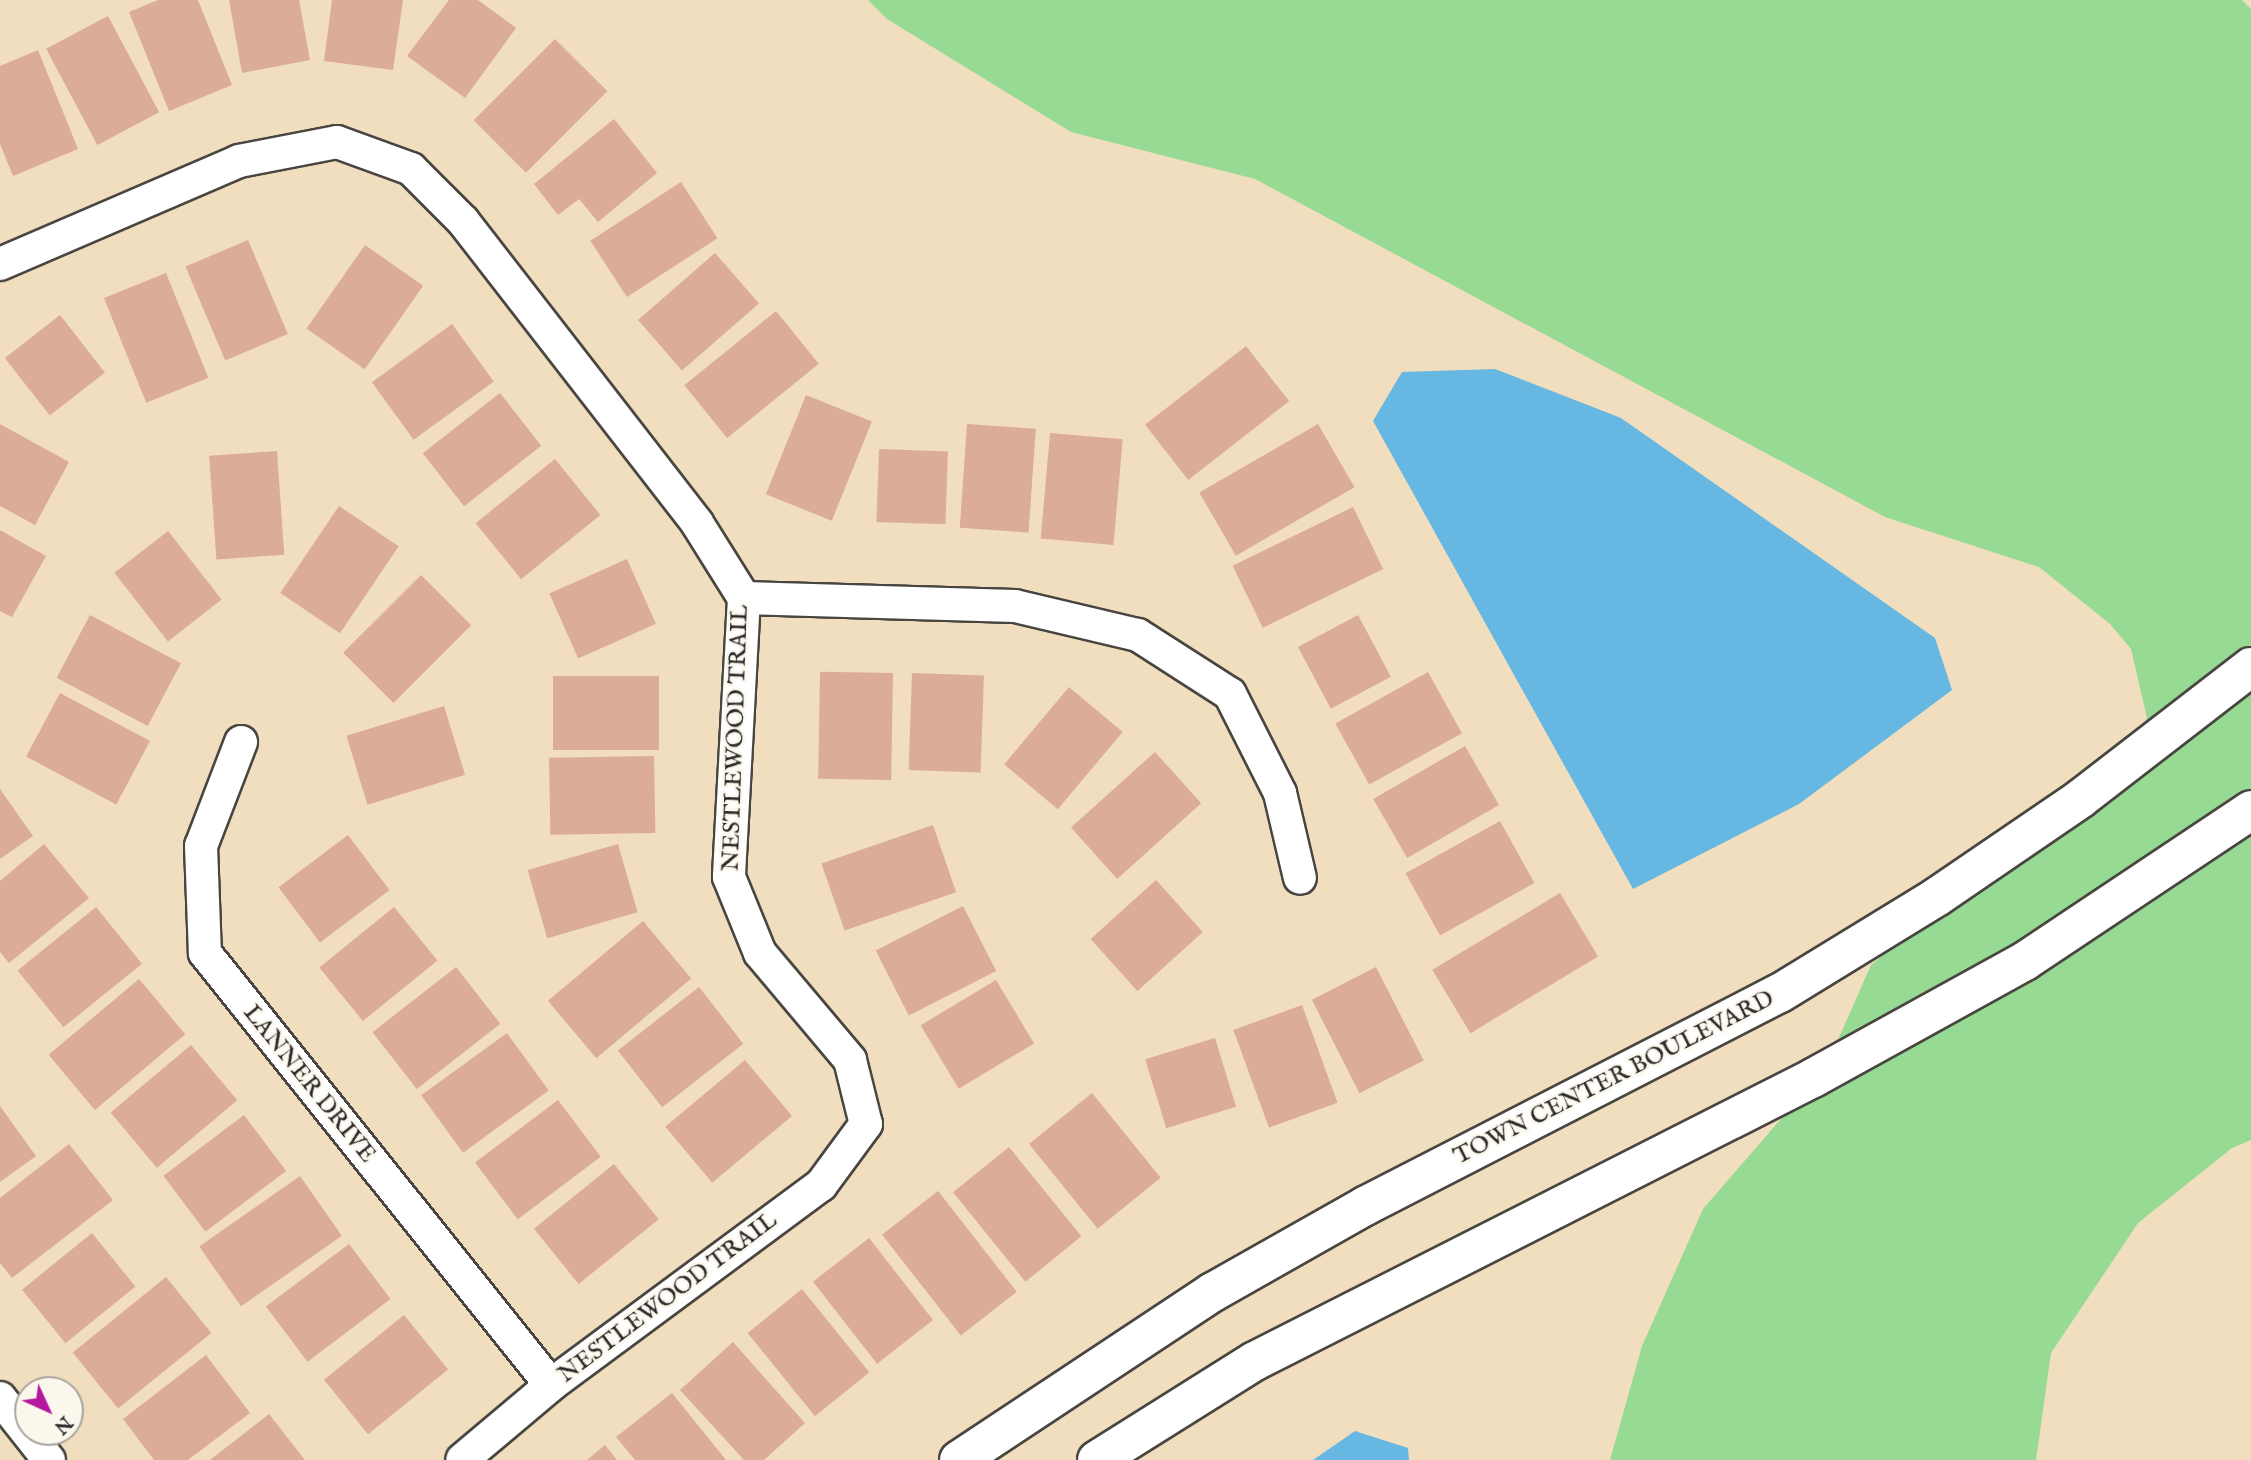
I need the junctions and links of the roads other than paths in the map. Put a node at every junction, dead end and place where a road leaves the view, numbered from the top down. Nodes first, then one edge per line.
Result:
1 (0, 264) edge
2 (744, 598) junction
3 (2251, 667) edge
4 (241, 742) dead end
5 (2251, 810) edge
6 (1300, 878) dead end
7 (551, 1385) junction
8 (0, 1398) edge
9 (50, 1460) edge
10 (462, 1460) edge
11 (959, 1460) edge
12 (1097, 1460) edge

1 - 2 street, NESTLEWOOD TRAIL
2 - 6 street
2 - 7 street, NESTLEWOOD TRAIL
3 - 11 main road, TOWN CENTER BOULEVARD
4 - 7 street, LANNER DRIVE
5 - 12 main road
7 - 10 street, NESTLEWOOD TRAIL
8 - 9 street

